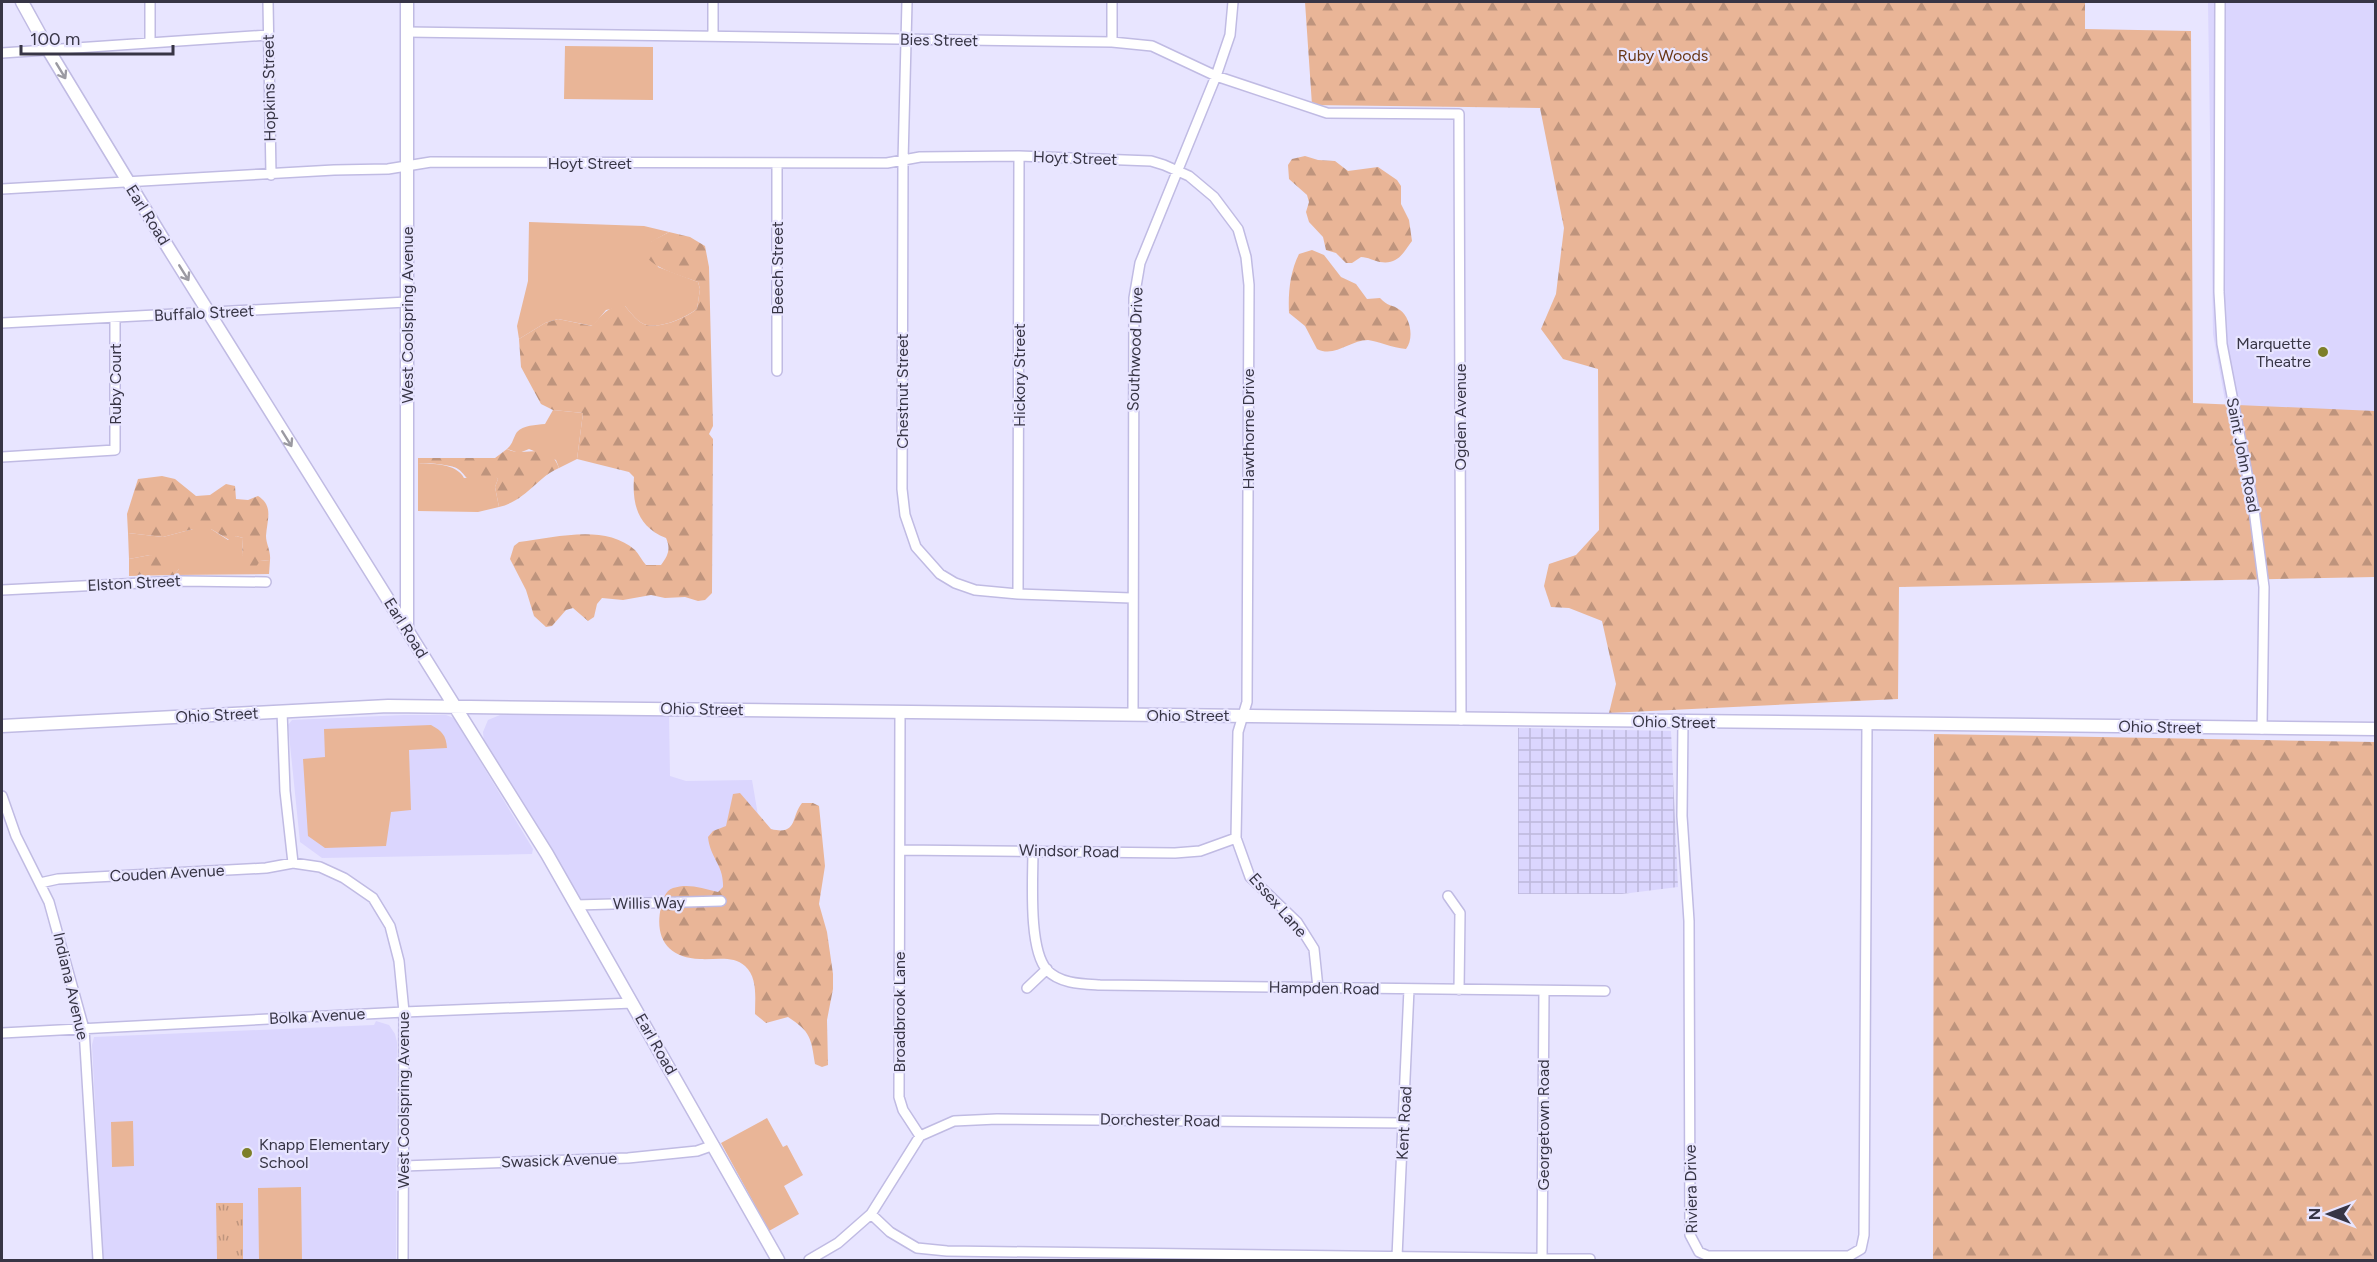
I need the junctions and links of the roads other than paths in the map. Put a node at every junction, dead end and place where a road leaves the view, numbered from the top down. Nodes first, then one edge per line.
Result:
1 (22, 2) edge
2 (150, 2) edge
3 (268, 2) edge
4 (407, 2) edge
5 (713, 2) edge
6 (907, 2) edge
7 (1112, 2) edge
8 (1233, 2) edge
9 (2220, 2) edge
10 (407, 32) junction
11 (268, 35) junction
12 (713, 35) junction
13 (907, 40) junction
14 (150, 42) junction
15 (1112, 42) junction
16 (49, 51) junction
17 (2, 53) edge
18 (1216, 76) junction
19 (1459, 114) joint
20 (1019, 156) junction
21 (903, 161) junction
22 (777, 164) junction
23 (408, 165) junction
24 (1177, 171) junction
25 (270, 175) junction
26 (128, 183) junction
27 (2, 189) edge
28 (407, 302) junction
29 (209, 314) junction
30 (115, 318) junction
31 (2, 323) edge
32 (777, 371) dead end
33 (2, 457) edge
34 (266, 582) dead end
35 (2, 590) edge
36 (1018, 594) junction
37 (1131, 598) junction
38 (406, 629) junction
39 (455, 706) junction
40 (282, 711) junction
41 (900, 712) junction
42 (1132, 714) junction
43 (1243, 715) junction
44 (1461, 720) junction
45 (1683, 722) junction
46 (1867, 724) junction
47 (2, 726) edge
48 (2262, 729) junction
49 (2376, 729) edge
50 (2, 795) edge
51 (1236, 838) junction
52 (900, 850) junction
53 (1033, 850) junction
54 (293, 863) junction
55 (40, 883) junction
56 (1448, 896) dead end
57 (721, 902) dead end
58 (576, 905) junction
59 (1047, 969) junction
60 (1027, 988) dead end
61 (1318, 988) junction
62 (1409, 989) junction
63 (1459, 990) junction
64 (1605, 991) dead end
65 (1544, 992) junction
66 (633, 1003) junction
67 (404, 1012) junction
68 (84, 1029) junction
69 (2, 1033) edge
70 (1404, 1123) junction
71 (920, 1136) junction
72 (714, 1145) junction
73 (402, 1166) junction
74 (871, 1214) junction
75 (1397, 1257) junction
76 (1542, 1259) junction
77 (1590, 1259) dead end
78 (98, 1260) edge
79 (403, 1260) edge
80 (778, 1260) edge
81 (809, 1260) edge

1 - 16 street, Earl Road
2 - 14 street
3 - 11 street, Hopkins Street
4 - 10 street, West Coolspring Avenue
5 - 12 street
6 - 13 street, Chestnut Street
7 - 15 street
8 - 18 street, Southwood Drive
9 - 48 street, Saint John Road
10 - 12 street, Bies Street
10 - 23 street, West Coolspring Avenue
11 - 14 street
11 - 25 street, Hopkins Street
12 - 13 street, Bies Street
13 - 15 street, Bies Street
13 - 21 street, Chestnut Street
14 - 16 street
15 - 18 street, Bies Street
16 - 17 street
16 -> 26 street, Earl Road
18 - 19 street, Bies Street
18 - 24 street, Southwood Drive
19 - 44 street, Ogden Avenue
20 - 21 street, Hoyt Street
20 - 24 street, Hoyt Street
20 - 36 street, Hickory Street
21 - 22 street, Hoyt Street
21 - 36 street, Chestnut Street
22 - 23 street, Hoyt Street
22 - 32 street, Beech Street
23 - 25 street, Hoyt Street
23 - 28 street, West Coolspring Avenue
24 - 37 street, Southwood Drive
24 - 43 street, Hawthorne Drive
25 - 26 street, Hoyt Street
26 - 27 street, Hoyt Street
26 -> 29 street, Earl Road
28 - 29 street, Buffalo Street
28 - 38 street, West Coolspring Avenue
29 - 30 street, Buffalo Street
29 -> 38 street, Earl Road
30 - 31 street, Buffalo Street
30 - 33 street, Ruby Court
34 - 35 street, Elston Street
36 - 37 street, Chestnut Street
37 - 42 street, Southwood Drive
38 - 39 street, Earl Road
39 - 40 street, Ohio Street
39 - 41 street, Ohio Street
39 - 58 street, Earl Road
40 - 47 street, Ohio Street
40 - 54 street
41 - 42 street, Ohio Street
41 - 52 street, Broadbrook Lane
42 - 43 street, Ohio Street
43 - 44 street, Ohio Street
43 - 51 street, Essex Lane
44 - 45 street, Ohio Street
45 - 46 street, Ohio Street
45 - 46 street, Riviera Drive
46 - 48 street, Ohio Street
48 - 49 street, Ohio Street
50 - 55 street, Indiana Avenue
51 - 53 street, Windsor Road
51 - 61 street, Essex Lane
52 - 53 street, Windsor Road
52 - 71 street, Broadbrook Lane
53 - 59 street
54 - 55 street, Couden Avenue
54 - 67 street, West Coolspring Avenue
55 - 68 street, Indiana Avenue
56 - 63 street
57 - 58 street, Willis Way
58 - 66 street, Earl Road
59 - 60 street
59 - 61 street, Hampden Road
61 - 62 street, Hampden Road
62 - 63 street, Hampden Road
62 - 70 street, Kent Road
63 - 65 street, Hampden Road
64 - 65 street, Hampden Road
65 - 76 street, Georgetown Road
66 - 67 street, Bolka Avenue
66 - 72 street, Earl Road
67 - 68 street, Bolka Avenue
67 - 73 street, West Coolspring Avenue
68 - 69 street, Bolka Avenue
68 - 78 street, Indiana Avenue
70 - 71 street, Dorchester Road
70 - 75 street, Kent Road
71 - 74 street
72 - 73 street, Swasick Avenue
72 - 80 street, Earl Road
73 - 79 street, West Coolspring Avenue
74 - 75 street
74 - 81 street
75 - 76 street
76 - 77 street

